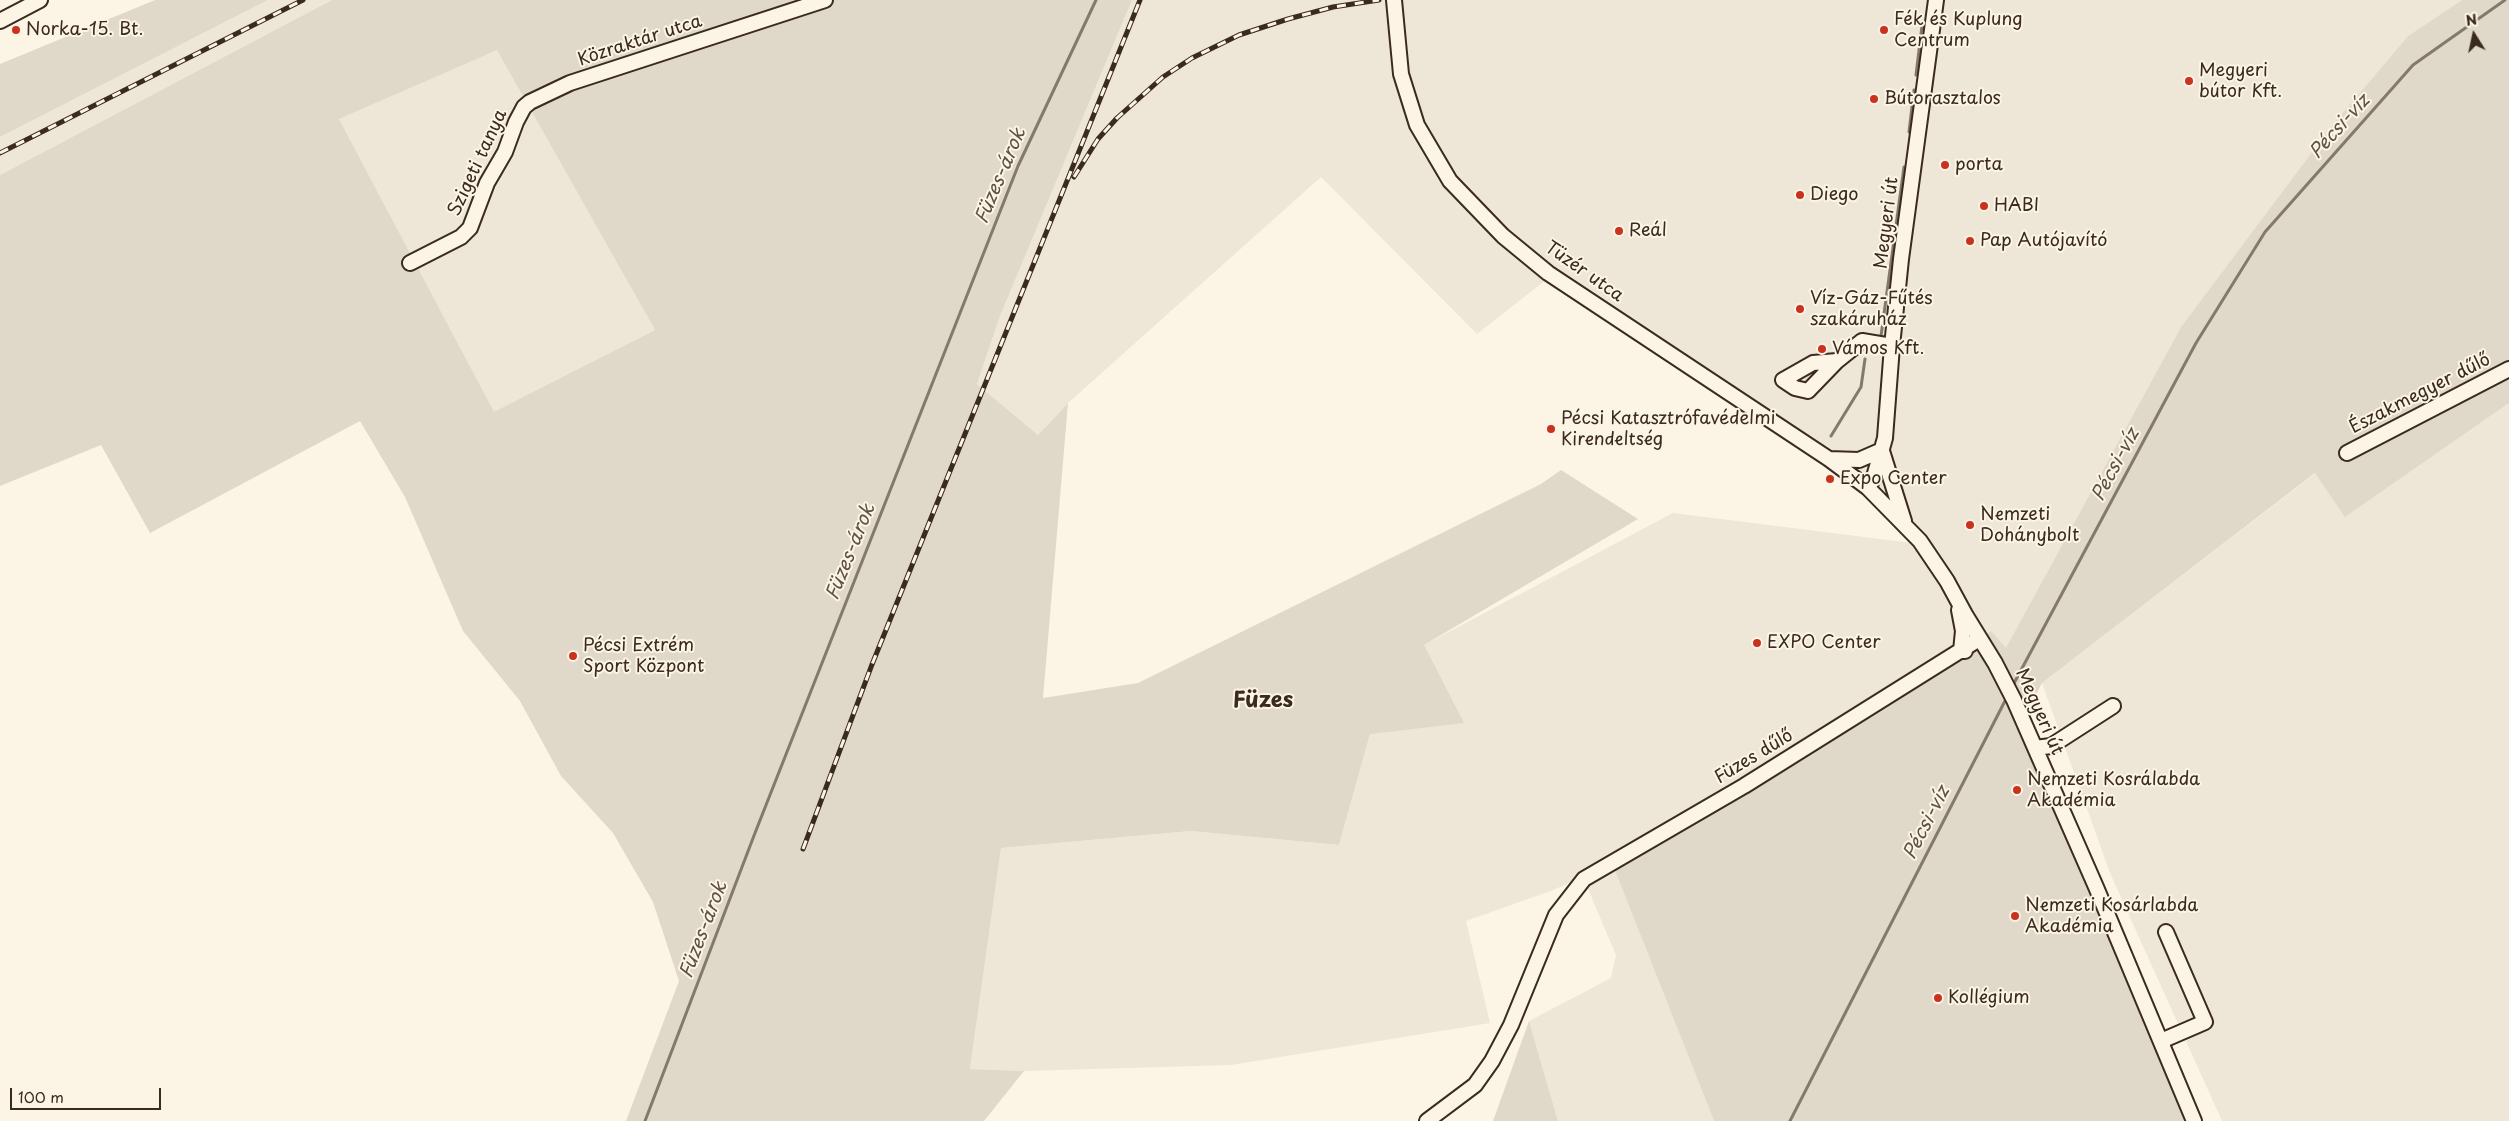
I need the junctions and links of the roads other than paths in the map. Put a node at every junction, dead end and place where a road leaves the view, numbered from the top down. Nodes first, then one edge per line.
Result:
1 (40, 0) edge
2 (825, 0) edge
3 (1936, 0) edge
4 (1394, 4) edge
5 (0, 21) edge
6 (526, 105) joint
7 (410, 263) dead end
8 (1892, 346) junction
9 (1838, 361) dead end
10 (2509, 369) edge
11 (1882, 450) junction
12 (2347, 453) dead end
13 (1829, 459) junction
14 (1868, 488) junction
15 (1906, 527) junction
16 (1957, 599) junction
17 (1980, 639) junction
18 (1960, 651) junction
19 (1996, 663) junction
20 (2113, 706) dead end
21 (2035, 748) junction
22 (2166, 932) dead end
23 (2161, 1041) junction
24 (1427, 1121) edge
25 (2194, 1121) edge

1 - 5 street
2 - 6 street, Közraktár utca
3 - 8 street, Megyeri út
4 - 13 street, Tüzér utca
6 - 7 street, Szigeti tanya
8 - 9 street
8 - 11 street, Megyeri út
10 - 12 street, Északmegyer dűlő
11 - 13 street
11 - 14 street, Megyeri út
11 - 15 street, Megyeri út
13 - 14 street, Tüzér utca
14 - 15 street, Megyeri út
15 - 16 street, Megyeri út
16 - 17 street, Megyeri út
16 - 18 street
17 - 18 street, Füzes dűlő
17 - 19 street, Megyeri út
18 - 19 street
18 - 24 street, Füzes dűlő
19 - 21 street, Megyeri út
20 - 21 street
21 - 23 street, Megyeri út
22 - 23 street
23 - 25 street, Megyeri út

